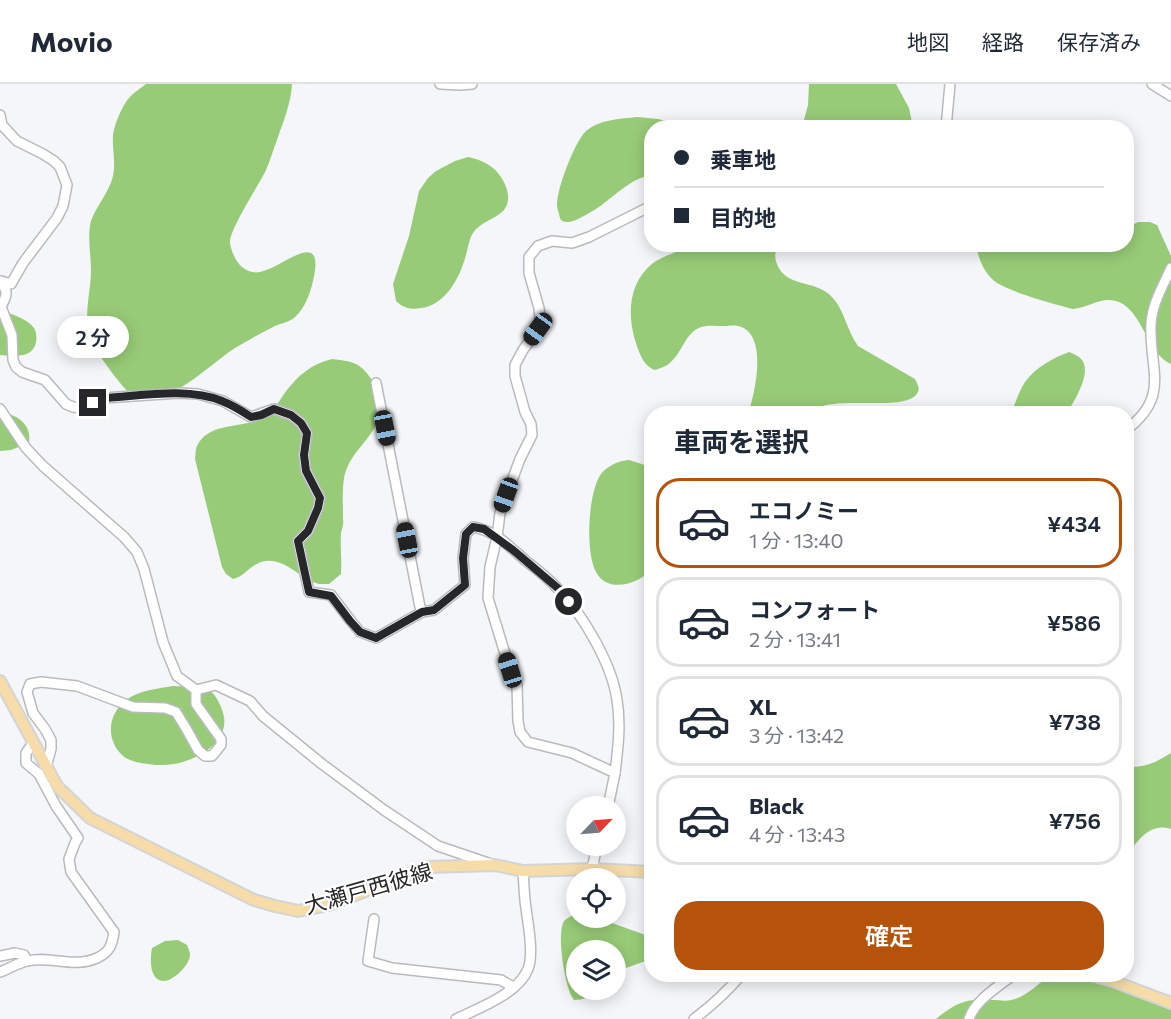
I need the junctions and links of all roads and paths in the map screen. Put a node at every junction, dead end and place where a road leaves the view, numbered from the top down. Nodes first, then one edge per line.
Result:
1 (440, 84) edge
2 (472, 84) edge
3 (950, 84) edge
4 (1152, 84) edge
5 (1171, 96) edge
6 (0, 115) edge
7 (947, 120) edge
8 (644, 210) edge
9 (1171, 268) edge
10 (0, 281) edge
11 (376, 383) dead end
12 (0, 409) edge
13 (1134, 425) edge
14 (497, 537) junction
15 (422, 612) junction
16 (0, 681) edge
17 (196, 690) junction
18 (33, 743) junction
19 (46, 767) junction
20 (615, 773) junction
21 (610, 796) edge
22 (495, 865) junction
23 (566, 869) edge
24 (523, 870) junction
25 (626, 871) edge
26 (644, 872) edge
27 (374, 919) dead end
28 (0, 956) edge
29 (27, 961) junction
30 (0, 972) edge
31 (736, 982) edge
32 (1004, 982) edge
33 (1116, 982) edge
34 (513, 987) junction
35 (1171, 1003) edge
36 (456, 1019) edge
37 (694, 1019) edge
38 (969, 1019) edge

1 - 2 street
3 - 7 street
4 - 5 street
6 - 10 street
8 - 14 street
9 - 13 street
10 - 15 street
11 - 15 street
12 - 17 street
14 - 15 street
14 - 20 street
14 - 20 street
16 - 18 main road, 大瀬戸西彼線
17 - 19 street
17 - 22 street
18 - 19 main road, 大瀬戸西彼線
18 - 29 street
19 - 22 main road, 大瀬戸西彼線
20 - 21 street
22 - 24 main road, 大瀬戸西彼線
23 - 24 main road, 大瀬戸西彼線
24 - 34 street
25 - 26 main road, 大瀬戸西彼線
27 - 34 street
28 - 29 street
29 - 30 street
31 - 37 street
32 - 38 street
33 - 35 main road
34 - 36 street

